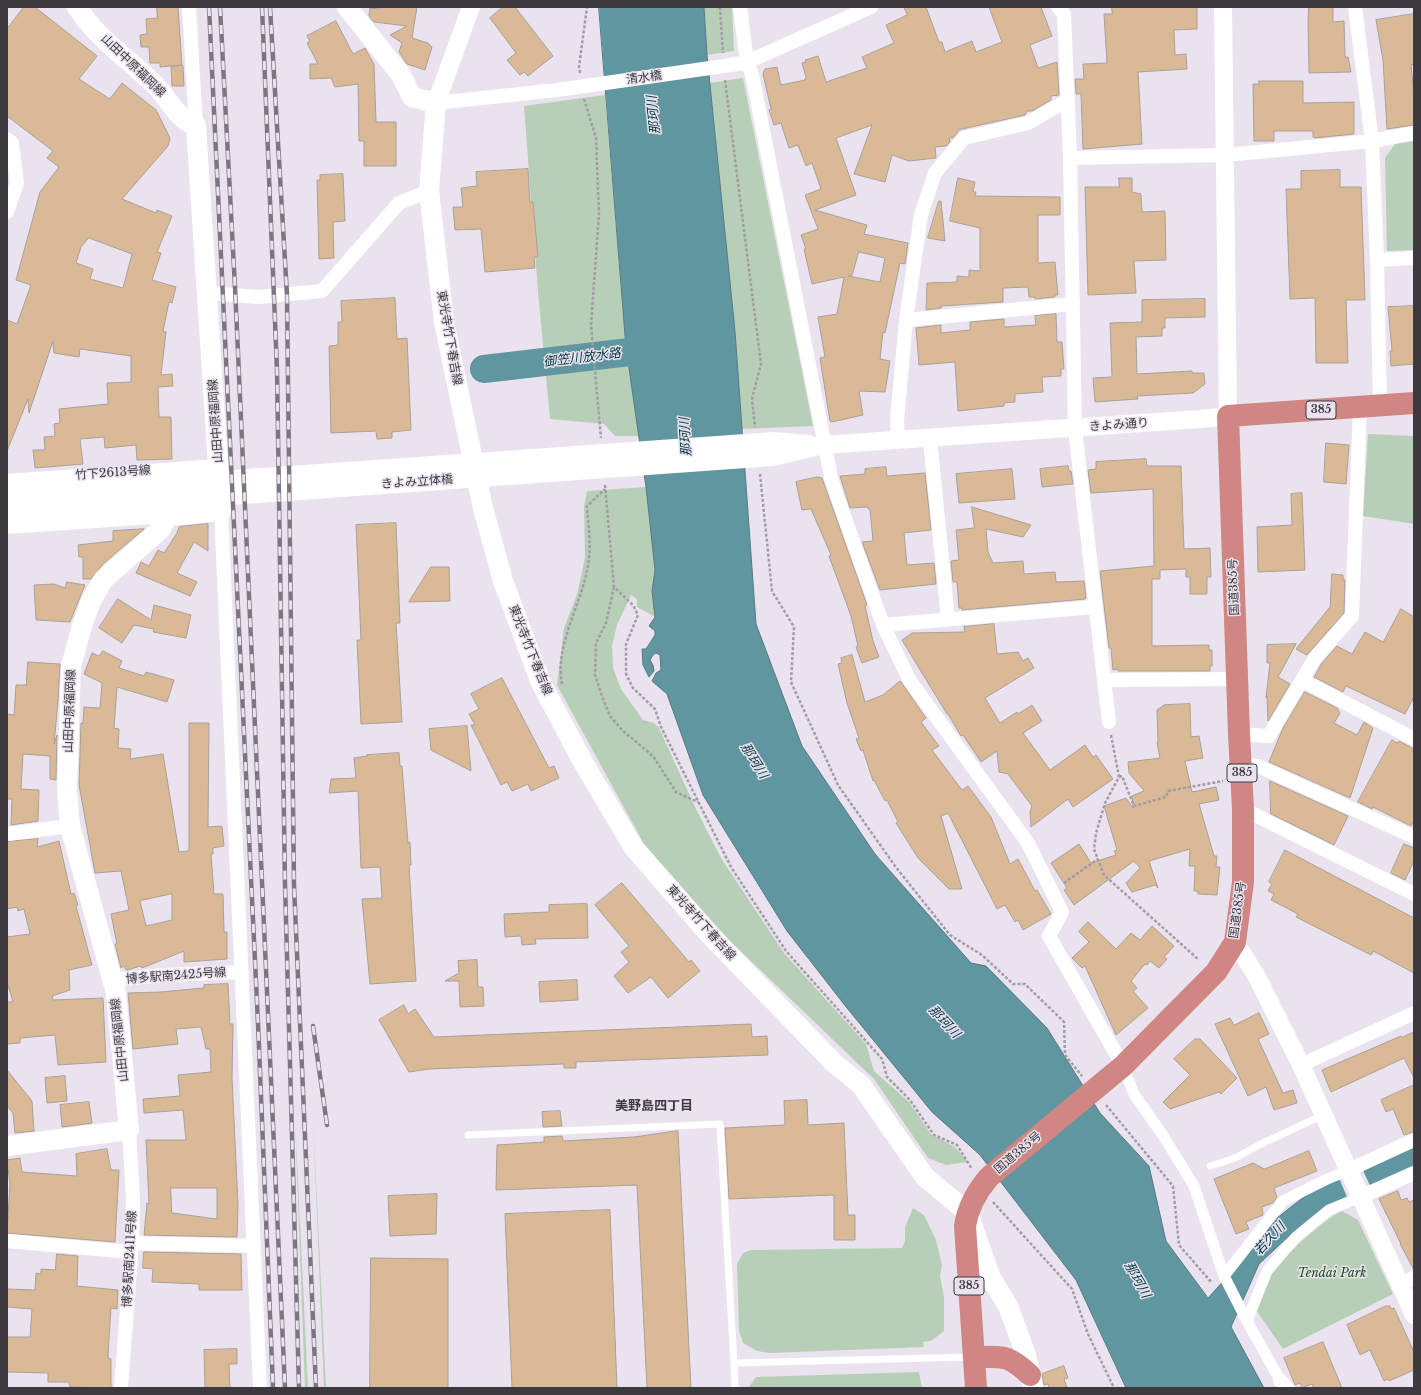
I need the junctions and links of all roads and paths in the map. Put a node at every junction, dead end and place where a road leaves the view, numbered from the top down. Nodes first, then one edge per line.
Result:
1 (77, 7) edge
2 (189, 7) edge
3 (347, 7) edge
4 (471, 7) edge
5 (587, 7) edge
6 (720, 7) edge
7 (740, 7) edge
8 (871, 7) edge
9 (1058, 7) edge
10 (1222, 7) edge
11 (1355, 7) edge
12 (361, 15) edge
13 (747, 62) junction
14 (726, 68) junction
15 (580, 74) dead end
16 (584, 95) dead end
17 (1068, 100) junction
18 (436, 104) junction
19 (196, 126) junction
20 (1414, 134) edge
21 (7, 139) edge
22 (1372, 140) junction
23 (1226, 155) junction
24 (1070, 158) junction
25 (429, 191) junction
26 (7, 212) edge
27 (1414, 258) edge
28 (1377, 260) junction
29 (206, 293) junction
30 (1072, 304) junction
31 (906, 320) junction
32 (1414, 403) edge
33 (1370, 406) junction
34 (1228, 416) junction
35 (1075, 428) junction
36 (755, 430) dead end
37 (930, 439) junction
38 (601, 440) dead end
39 (898, 440) junction
40 (823, 445) junction
41 (773, 449) joint
42 (219, 466) junction
43 (759, 469) dead end
44 (7, 481) edge
45 (605, 482) dead end
46 (606, 488) junction
47 (7, 495) edge
48 (62, 499) junction
49 (221, 511) junction
50 (7, 512) edge
51 (168, 516) junction
52 (7, 528) edge
53 (614, 587) junction
54 (1094, 607) junction
55 (948, 619) junction
56 (883, 625) junction
57 (1237, 679) junction
58 (1104, 680) junction
59 (1302, 680) junction
60 (563, 688) dead end
61 (1109, 722) joint
62 (1239, 734) junction
63 (1414, 739) edge
64 (1241, 764) junction
65 (1119, 777) junction
66 (1223, 781) dead end
67 (698, 802) junction
68 (1244, 809) junction
69 (70, 826) junction
70 (7, 834) edge
71 (1414, 837) edge
72 (1098, 859) junction
73 (1052, 891) junction
74 (1414, 894) edge
75 (1235, 942) junction
76 (1199, 960) dead end
77 (242, 972) junction
78 (111, 980) junction
79 (1414, 1013) edge
80 (1301, 1065) junction
81 (1114, 1072) junction
82 (1084, 1079) dead end
83 (1104, 1103) dead end
84 (1323, 1115) junction
85 (129, 1130) junction
86 (468, 1135) dead end
87 (1414, 1140) edge
88 (7, 1146) edge
89 (1210, 1166) dead end
90 (1350, 1171) junction
91 (1414, 1173) edge
92 (982, 1186) junction
93 (1359, 1195) junction
94 (968, 1213) junction
95 (7, 1241) edge
96 (254, 1246) junction
97 (132, 1248) junction
98 (1225, 1279) junction
99 (1407, 1281) edge
100 (1414, 1315) edge
101 (1246, 1318) junction
102 (974, 1357) junction
103 (734, 1363) junction
104 (1031, 1382) edge
105 (1283, 1384) edge
106 (121, 1388) edge
107 (260, 1388) edge
108 (735, 1388) edge
109 (976, 1388) edge
110 (1114, 1388) edge

1 - 19 main road, 山田中原福岡線
2 - 19 street
3 - 12 main road
4 - 18 street
5 - 15 path
6 - 14 path
7 - 13 street
8 - 13 street, 清水橋
9 - 17 street
10 - 23 street
11 - 22 street
12 - 18 main road
13 - 14 street, 清水橋
13 - 40 street
14 - 18 street, 清水橋
14 - 36 path
16 - 38 path
17 - 24 street
17 - 31 street
18 - 25 main road, 東光寺竹下春吉線
19 - 29 main road, 山田中原福岡線
20 - 22 street
21 - 26 street
22 - 23 street
22 - 28 street
23 - 24 street
23 - 34 street
24 - 30 street
25 - 29 street
25 - 94 main road, 東光寺竹下春吉線
27 - 28 street
28 - 33 street
29 - 42 main road, 山田中原福岡線
30 - 31 street
30 - 35 street
31 - 39 street
32 - 33 highway, きよみ通り / 385
33 - 34 highway, きよみ通り / 385
33 - 59 street
34 - 35 street, きよみ通り
34 - 57 highway, 国道385号 / 385
35 - 37 street, きよみ通り
35 - 54 street
37 - 39 street, きよみ通り
37 - 55 street
39 - 40 street, きよみ通り
40 - 41 street, きよみ通り
40 - 56 street
41 - 48 street, きよみ立体橋
42 - 44 street, 竹下2613号線
42 - 49 main road, 山田中原福岡線
43 - 82 path
45 - 46 path
46 - 53 path
46 - 60 path
47 - 48 street
48 - 50 street
49 - 51 main road
49 - 77 street
51 - 52 street
51 - 69 main road, 山田中原福岡線
53 - 67 path
53 - 67 path
54 - 55 street
54 - 58 street
55 - 56 street
56 - 73 street
57 - 58 street
57 - 62 highway, 国道385号 / 385
58 - 61 street
59 - 62 street
59 - 63 street
61 - 65 path
62 - 64 highway, 国道385号 / 385
64 - 68 highway, 国道385号 / 385
64 - 71 street
65 - 66 path
65 - 72 path
67 - 92 path
68 - 74 street
68 - 75 highway, 国道385号 / 385
69 - 70 street
69 - 78 main road, 山田中原福岡線
72 - 73 path
72 - 76 path
73 - 81 street
75 - 80 street
75 - 81 highway, 国道385号 / 385
77 - 78 street, 博多駅南2425号線
77 - 96 street
78 - 85 main road, 山田中原福岡線
79 - 80 street
80 - 84 street
81 - 92 highway, 国道385号 / 385
81 - 98 street
83 - 98 path
84 - 89 lane
84 - 90 street
85 - 88 main road
85 - 97 street, 博多駅南2411号線
86 - 103 lane
87 - 90 street
90 - 93 street
90 - 98 street
91 - 93 street
92 - 94 highway, 国道385号 / 385
92 - 110 path
93 - 99 street
93 - 101 street
94 - 102 highway, 国道385号 / 385
94 - 104 main road
95 - 97 street
96 - 97 street
96 - 107 street
97 - 106 street, 博多駅南2411号線
98 - 101 street
99 - 100 street
101 - 105 street
102 - 103 lane
102 - 104 highway
102 - 109 highway, 国道385号 / 385
103 - 108 lane

